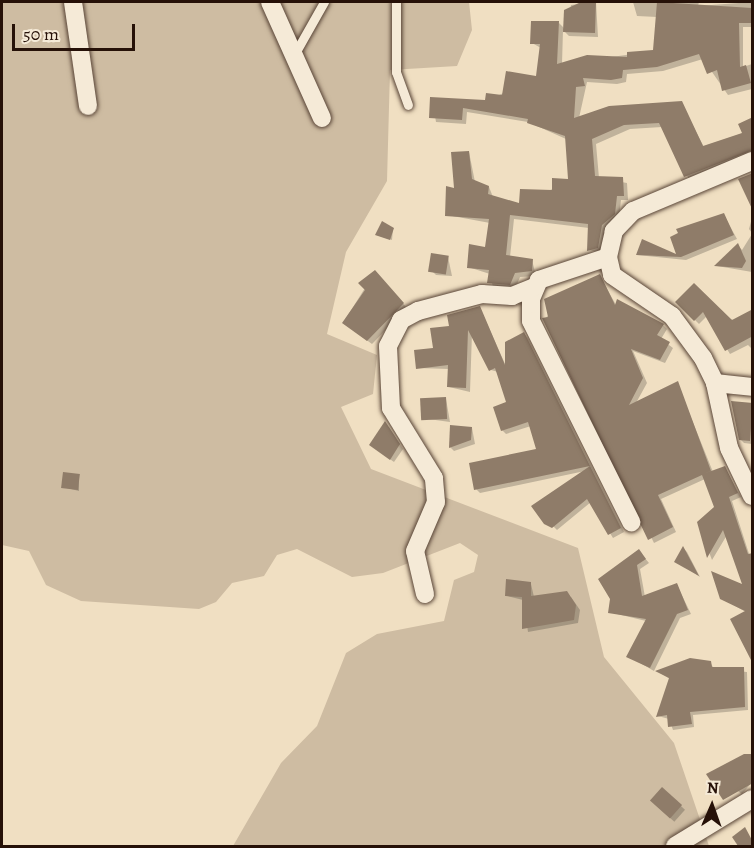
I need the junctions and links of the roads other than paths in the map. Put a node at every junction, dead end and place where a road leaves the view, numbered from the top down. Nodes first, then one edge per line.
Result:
1 (73, 2) edge
2 (270, 2) edge
3 (324, 2) edge
4 (396, 2) edge
5 (293, 56) junction
6 (408, 105) dead end
7 (88, 106) dead end
8 (322, 118) dead end
9 (753, 161) edge
10 (608, 257) junction
11 (534, 287) junction
12 (715, 383) junction
13 (753, 387) edge
14 (753, 496) edge
15 (631, 522) dead end
16 (425, 594) dead end
17 (753, 799) edge
18 (675, 846) edge

1 - 7 street
2 - 5 street
3 - 5 lane
4 - 6 lane
5 - 8 street
9 - 10 street
10 - 11 street
10 - 12 street
11 - 15 street
11 - 16 street
12 - 13 street
12 - 14 street
17 - 18 street

